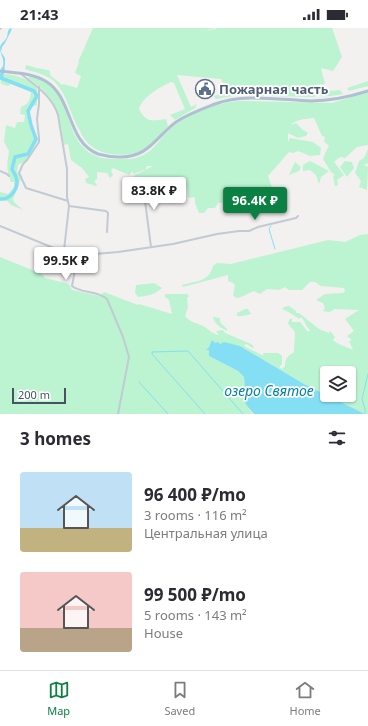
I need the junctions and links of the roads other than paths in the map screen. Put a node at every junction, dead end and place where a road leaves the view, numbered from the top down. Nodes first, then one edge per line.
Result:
1 (0, 71) edge
2 (21, 73) junction
3 (39, 87) junction
4 (368, 91) edge
5 (0, 171) edge
6 (9, 176) dead end
7 (183, 201) dead end
8 (68, 202) junction
9 (69, 206) junction
10 (298, 216) dead end
11 (0, 226) edge
12 (107, 232) dead end
13 (151, 247) junction
14 (64, 250) junction
15 (78, 254) junction
16 (118, 414) edge

1 - 2 main road
2 - 3 street
2 - 4 main road
3 - 8 street
3 - 8 street
5 - 6 street
7 - 13 street
8 - 9 street
9 - 12 street
9 - 14 street
10 - 13 street
11 - 14 street
13 - 15 street
14 - 15 street
15 - 16 street

